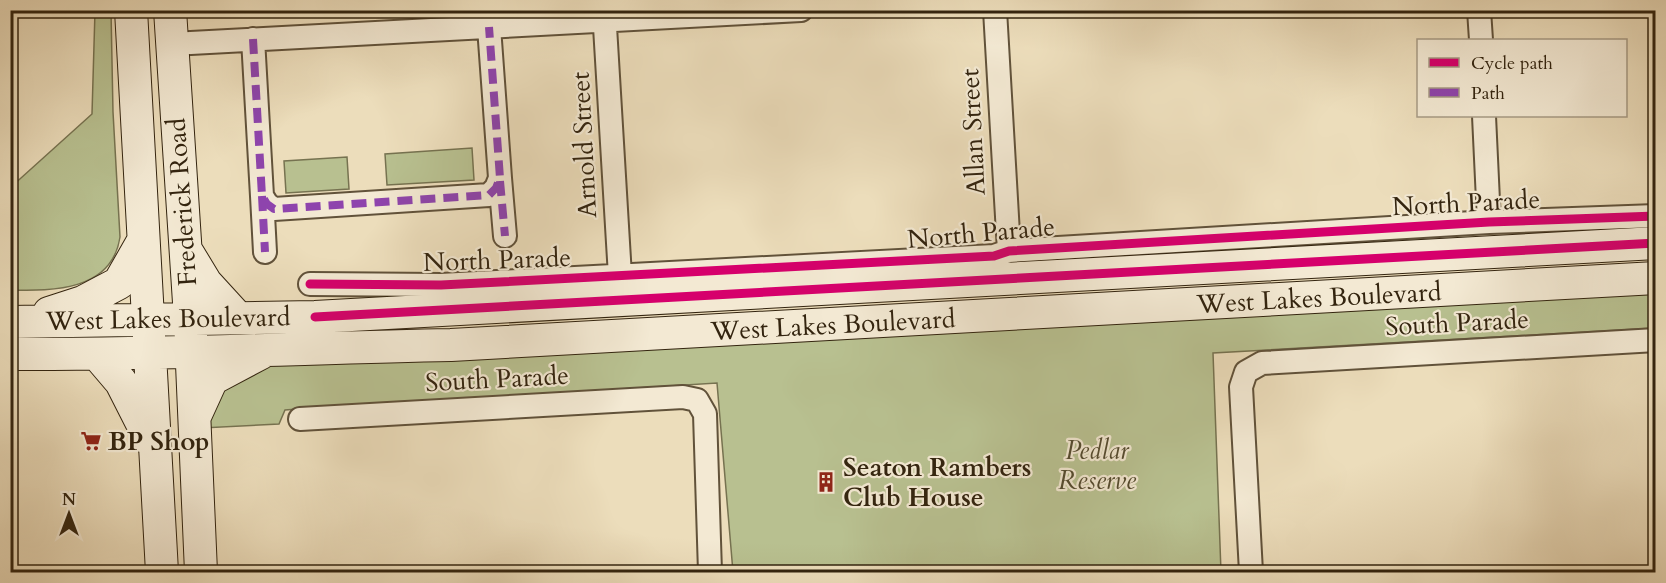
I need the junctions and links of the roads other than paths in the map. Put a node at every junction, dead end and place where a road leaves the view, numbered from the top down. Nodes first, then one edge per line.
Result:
1 (131, 10) edge
2 (170, 10) edge
3 (801, 10) edge
4 (995, 10) edge
5 (1479, 10) edge
6 (604, 16) edge
7 (489, 27) junction
8 (253, 39) junction
9 (1481, 39) edge
10 (172, 44) junction
11 (1484, 117) edge
12 (500, 178) junction
13 (262, 196) junction
14 (1656, 216) edge
15 (1489, 222) junction
16 (505, 236) dead end
17 (143, 241) junction
18 (1656, 243) edge
19 (185, 249) junction
20 (1009, 251) junction
21 (265, 252) dead end
22 (620, 276) junction
23 (1656, 278) edge
24 (357, 283) junction
25 (310, 284) dead end
26 (315, 317) junction
27 (190, 318) junction
28 (238, 318) junction
29 (148, 319) junction
30 (15, 322) edge
31 (1656, 340) edge
32 (270, 348) junction
33 (192, 351) junction
34 (150, 353) junction
35 (10, 354) edge
36 (98, 355) junction
37 (195, 417) junction
38 (300, 419) dead end
39 (155, 449) junction
40 (162, 573) edge
41 (201, 573) edge
42 (710, 573) edge
43 (1251, 573) edge

1 - 17 main road, Frederick Road
2 - 10 main road, Frederick Road
3 - 6 street
4 - 20 street, Allan Street
5 - 9 street
6 - 7 street
6 - 22 street, Arnold Street
7 - 8 street
7 - 12 street
8 - 10 street
8 - 13 street
10 - 19 main road, Frederick Road
11 - 15 street
12 - 13 street
12 - 16 street
13 - 21 street
14 - 15 street, North Parade
15 - 20 street, North Parade
17 - 29 main road, Frederick Road
17 - 30 main road
18 - 26 main road, West Lakes Boulevard
19 - 27 main road, Frederick Road
19 - 28 main road
20 - 22 street, North Parade
22 - 24 street, North Parade
23 - 32 main road, West Lakes Boulevard
24 - 25 street, North Parade
24 - 26 street
26 - 28 main road, West Lakes Boulevard
27 - 28 main road, West Lakes Boulevard
27 - 29 main road, West Lakes Boulevard
27 - 33 main road, Frederick Road
29 - 30 main road, West Lakes Boulevard
29 - 34 main road, Frederick Road
31 - 43 street, South Parade
32 - 33 main road, West Lakes Boulevard
32 - 37 main road
33 - 34 main road, West Lakes Boulevard
33 - 37 main road, Frederick Road
34 - 36 main road, West Lakes Boulevard
34 - 39 main road, Frederick Road
35 - 36 main road, West Lakes Boulevard
36 - 39 main road
37 - 41 main road, Frederick Road
38 - 42 street, South Parade
39 - 40 main road, Frederick Road

